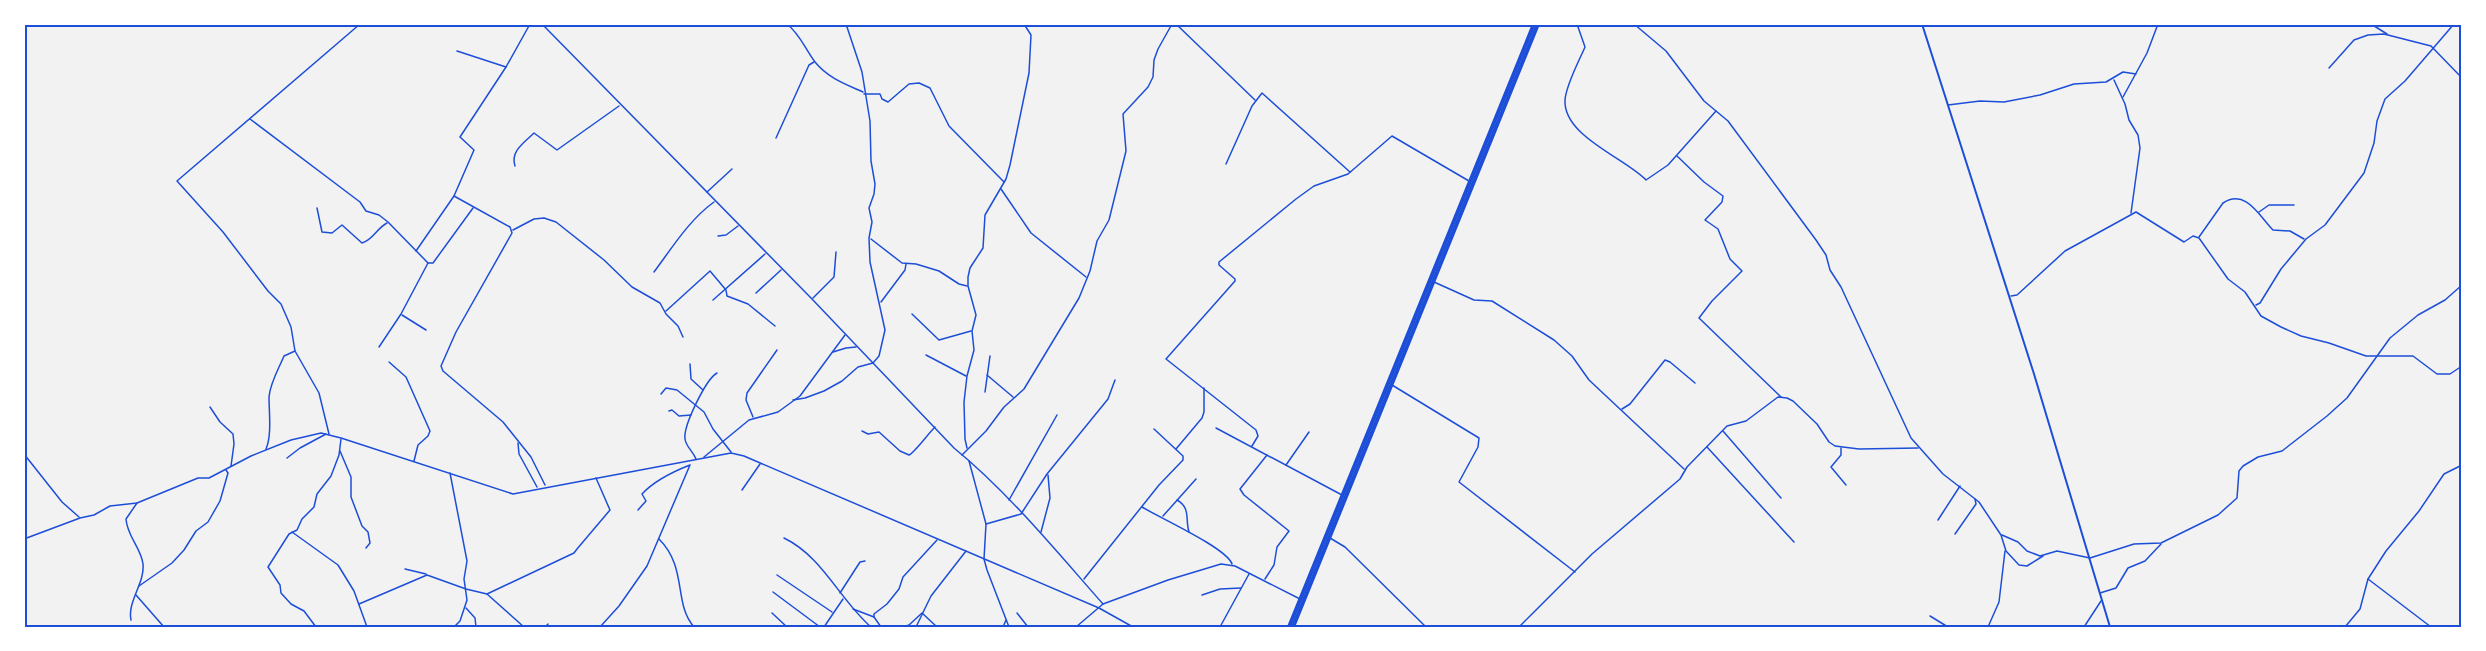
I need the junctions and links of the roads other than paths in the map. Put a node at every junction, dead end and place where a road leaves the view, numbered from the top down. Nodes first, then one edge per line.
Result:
1 (360, 24) edge
2 (530, 24) edge
3 (542, 24) edge
4 (787, 24) edge
5 (846, 24) edge
6 (1024, 24) edge
7 (1174, 24) edge
8 (1536, 24) edge
9 (1577, 24) edge
10 (1634, 24) edge
11 (1922, 24) edge
12 (2158, 24) edge
13 (2370, 24) edge
14 (2454, 24) edge
15 (2388, 34) junction
16 (2434, 48) junction
17 (458, 51) dead end
18 (815, 61) junction
19 (506, 68) junction
20 (2329, 68) dead end
21 (2136, 74) junction
22 (2462, 78) edge
23 (2114, 80) junction
24 (864, 93) junction
25 (2123, 98) junction
26 (1256, 100) junction
27 (620, 105) junction
28 (1947, 105) junction
29 (1716, 110) junction
30 (249, 118) junction
31 (776, 138) dead end
32 (1677, 156) junction
33 (1226, 164) dead end
34 (515, 166) dead end
35 (732, 169) dead end
36 (1350, 172) junction
37 (1470, 181) junction
38 (1004, 183) junction
39 (1001, 189) junction
40 (706, 193) junction
41 (454, 196) junction
42 (715, 202) junction
43 (2294, 205) dead end
44 (317, 208) dead end
45 (473, 208) junction
46 (2258, 213) junction
47 (2131, 215) junction
48 (387, 222) junction
49 (738, 225) junction
50 (512, 230) junction
51 (718, 236) dead end
52 (869, 238) junction
53 (2199, 238) junction
54 (2306, 239) junction
55 (416, 251) junction
56 (836, 252) dead end
57 (766, 254) junction
58 (428, 263) junction
59 (906, 264) junction
60 (782, 269) junction
61 (654, 272) dead end
62 (1086, 278) junction
63 (1433, 281) junction
64 (2462, 285) edge
65 (968, 286) junction
66 (726, 290) junction
67 (756, 293) dead end
68 (2010, 296) junction
69 (812, 299) junction
70 (714, 300) dead end
71 (880, 303) junction
72 (2256, 305) junction
73 (665, 312) junction
74 (401, 314) junction
75 (912, 314) dead end
76 (775, 326) dead end
77 (426, 330) dead end
78 (972, 331) junction
79 (845, 334) junction
80 (683, 337) dead end
81 (379, 347) dead end
82 (857, 347) junction
83 (777, 350) dead end
84 (295, 351) junction
85 (833, 352) junction
86 (926, 355) dead end
87 (990, 356) dead end
88 (2376, 357) junction
89 (389, 362) dead end
90 (873, 363) junction
91 (690, 364) dead end
92 (2462, 366) edge
93 (717, 373) dead end
94 (986, 375) junction
95 (967, 376) junction
96 (1115, 380) dead end
97 (1695, 383) dead end
98 (1391, 385) junction
99 (1204, 388) junction
100 (704, 390) junction
101 (985, 392) dead end
102 (661, 394) dead end
103 (1014, 397) junction
104 (1782, 397) junction
105 (793, 400) junction
106 (696, 404) junction
107 (210, 407) dead end
108 (1621, 410) junction
109 (669, 411) dead end
110 (692, 414) junction
111 (1057, 415) dead end
112 (753, 418) junction
113 (935, 427) junction
114 (1216, 428) dead end
115 (1154, 429) dead end
116 (1722, 430) junction
117 (862, 431) dead end
118 (1309, 432) dead end
119 (328, 434) junction
120 (341, 438) junction
121 (728, 439) junction
122 (724, 441) junction
123 (518, 443) junction
124 (728, 446) junction
125 (1252, 446) junction
126 (1706, 446) junction
127 (1840, 447) junction
128 (967, 448) junction
129 (1919, 448) junction
130 (1175, 449) junction
131 (265, 450) junction
132 (340, 450) junction
133 (731, 453) junction
134 (24, 454) edge
135 (962, 455) junction
136 (1267, 455) junction
137 (287, 458) dead end
138 (704, 458) junction
139 (695, 460) junction
140 (968, 460) junction
141 (413, 462) junction
142 (760, 464) junction
143 (690, 465) junction
144 (1285, 465) junction
145 (2462, 465) edge
146 (231, 466) junction
147 (225, 469) junction
148 (1685, 469) junction
149 (450, 472) junction
150 (1047, 474) junction
151 (595, 477) junction
152 (1196, 479) dead end
153 (1846, 485) dead end
154 (546, 486) junction
155 (1961, 486) junction
156 (537, 488) junction
157 (742, 490) dead end
158 (1344, 495) junction
159 (1781, 498) dead end
160 (1975, 498) junction
161 (1177, 500) junction
162 (1008, 501) junction
163 (137, 503) junction
164 (1142, 507) junction
165 (638, 510) dead end
166 (1021, 514) junction
167 (1162, 517) junction
168 (80, 518) junction
169 (1938, 520) dead end
170 (986, 524) junction
171 (292, 532) junction
172 (1041, 533) junction
173 (1190, 533) junction
174 (1955, 534) dead end
175 (2001, 535) junction
176 (1329, 537) junction
177 (784, 538) dead end
178 (24, 539) edge
179 (659, 539) junction
180 (937, 540) junction
181 (1794, 542) dead end
182 (2161, 543) junction
183 (366, 548) dead end
184 (2006, 550) junction
185 (966, 551) junction
186 (2043, 556) junction
187 (984, 558) junction
188 (2090, 558) junction
189 (865, 561) dead end
190 (1232, 565) junction
191 (405, 569) dead end
192 (1575, 572) junction
193 (1249, 573) junction
194 (427, 574) junction
195 (777, 575) dead end
196 (2368, 579) junction
197 (1083, 580) junction
198 (1264, 580) junction
199 (139, 586) junction
200 (1242, 587) junction
201 (466, 590) junction
202 (772, 592) dead end
203 (839, 593) junction
204 (2100, 593) junction
205 (136, 594) junction
206 (487, 594) junction
207 (1202, 595) dead end
208 (843, 598) junction
209 (1302, 599) junction
210 (2102, 601) junction
211 (359, 604) junction
212 (1103, 604) junction
213 (465, 608) junction
214 (1099, 608) junction
215 (852, 609) junction
216 (832, 612) junction
217 (772, 613) dead end
218 (922, 613) junction
219 (1017, 613) dead end
220 (1930, 616) dead end
221 (874, 617) junction
222 (131, 620) dead end
223 (1006, 620) junction
224 (548, 624) dead end
225 (164, 627) edge
226 (316, 627) edge
227 (367, 627) edge
228 (454, 627) edge
229 (476, 627) edge
230 (524, 627) edge
231 (545, 627) edge
232 (600, 627) edge
233 (694, 627) edge
234 (787, 627) edge
235 (820, 627) edge
236 (824, 627) edge
237 (871, 627) edge
238 (881, 627) edge
239 (903, 627) edge
240 (916, 627) edge
241 (937, 627) edge
242 (1003, 627) edge
243 (1009, 627) edge
244 (1028, 627) edge
245 (1076, 627) edge
246 (1133, 627) edge
247 (1220, 627) edge
248 (1291, 627) edge
249 (1426, 627) edge
250 (1519, 627) edge
251 (1948, 627) edge
252 (1988, 627) edge
253 (2084, 627) edge
254 (2110, 627) edge
255 (2345, 627) edge
256 (2429, 627) edge

1 - 30 street
2 - 19 street
3 - 27 street
4 - 18 street
5 - 24 street
6 - 38 street
7 - 26 street
7 - 62 street
8 - 37 highway
8 - 63 highway
9 - 32 street
10 - 29 street
11 - 28 street
12 - 21 street
13 - 15 street
14 - 16 street
15 - 16 street
15 - 20 street
16 - 22 street
16 - 54 street
17 - 19 street
18 - 24 street
18 - 31 street
19 - 41 street
21 - 23 street
21 - 25 street
23 - 25 street
23 - 28 street
24 - 38 street
24 - 52 street
25 - 47 street
26 - 33 street
26 - 36 street
27 - 34 street
27 - 40 street
28 - 68 street
29 - 32 street
29 - 129 street
30 - 48 street
30 - 84 street
32 - 104 street
35 - 40 street
36 - 37 street
36 - 99 street
37 - 158 highway
38 - 39 street
39 - 62 street
39 - 65 street
40 - 42 street
41 - 45 street
41 - 55 street
42 - 49 street
42 - 61 street
43 - 46 street
44 - 48 street
45 - 50 street
45 - 58 street
46 - 53 street
46 - 54 street
47 - 53 street
47 - 68 street
48 - 55 street
49 - 51 street
49 - 57 street
50 - 73 street
50 - 123 street
52 - 59 street
52 - 71 street
53 - 72 street
54 - 72 street
55 - 58 street
56 - 69 street
57 - 60 street
57 - 66 street
58 - 74 street
59 - 65 street
59 - 71 street
60 - 67 street
60 - 69 street
62 - 103 street
63 - 98 highway
63 - 108 street
64 - 88 street
65 - 78 street
66 - 70 street
66 - 73 street
66 - 76 street
68 - 188 street
69 - 79 street
71 - 90 street
72 - 88 street
73 - 80 street
74 - 77 street
74 - 81 street
75 - 78 street
78 - 95 street
79 - 82 street
79 - 85 street
82 - 85 street
82 - 90 street
83 - 112 street
84 - 119 street
84 - 131 street
85 - 105 street
86 - 95 street
87 - 94 street
88 - 92 street
88 - 182 street
89 - 141 street
90 - 105 street
90 - 113 street
91 - 100 street
93 - 100 street
94 - 101 street
94 - 103 street
95 - 128 street
96 - 150 street
97 - 108 street
98 - 158 highway
98 - 192 street
99 - 125 street
99 - 130 street
100 - 106 street
102 - 106 street
103 - 128 street
104 - 116 street
104 - 127 street
105 - 112 street
106 - 110 street
106 - 122 street
107 - 146 street
108 - 148 street
109 - 110 street
110 - 139 street
111 - 162 street
112 - 121 street
113 - 117 street
113 - 135 street
114 - 125 street
115 - 130 street
116 - 126 street
116 - 159 street
118 - 144 street
119 - 120 street
119 - 131 street
119 - 137 street
120 - 132 street
120 - 141 street
121 - 122 street
121 - 124 street
122 - 124 street
122 - 138 street
123 - 154 street
123 - 156 street
124 - 133 street
125 - 136 street
126 - 148 street
126 - 181 street
127 - 129 street
127 - 153 street
128 - 135 street
129 - 155 street
130 - 164 street
131 - 146 street
132 - 171 street
132 - 183 street
133 - 138 street
133 - 142 street
134 - 168 street
135 - 140 street
136 - 144 street
136 - 198 street
138 - 139 street
139 - 143 street
139 - 151 street
140 - 162 street
140 - 170 street
141 - 149 street
142 - 157 street
142 - 180 street
143 - 165 street
143 - 179 street
144 - 158 street
145 - 196 street
146 - 147 street
147 - 163 street
147 - 199 street
148 - 192 street
149 - 156 street
149 - 201 street
150 - 166 street
150 - 172 street
151 - 154 street
151 - 206 street
152 - 161 street
154 - 156 street
155 - 160 street
155 - 169 street
158 - 176 highway
158 - 209 highway
160 - 174 street
160 - 175 street
161 - 167 street
161 - 173 street
162 - 166 street
163 - 168 street
163 - 199 street
164 - 167 street
164 - 197 street
166 - 170 street
166 - 172 street
167 - 173 street
168 - 178 street
170 - 187 street
171 - 211 street
171 - 226 street
172 - 197 street
173 - 190 street
175 - 184 street
175 - 186 street
176 - 209 highway
176 - 249 street
177 - 203 street
179 - 232 street
179 - 233 street
180 - 185 street
180 - 221 street
182 - 188 street
182 - 204 street
184 - 186 street
184 - 252 street
185 - 187 street
185 - 218 street
186 - 188 street
187 - 214 street
187 - 223 street
188 - 204 street
189 - 203 street
190 - 193 street
190 - 212 street
191 - 194 street
192 - 250 street
193 - 198 street
193 - 200 street
194 - 201 street
194 - 211 street
195 - 216 street
196 - 255 street
196 - 256 street
197 - 212 street
198 - 209 street
199 - 205 street
200 - 207 street
200 - 247 street
201 - 206 street
201 - 213 street
202 - 235 street
203 - 208 street
204 - 210 street
205 - 222 street
205 - 225 street
206 - 230 street
208 - 215 street
208 - 216 street
209 - 248 highway
210 - 253 street
210 - 254 street
211 - 227 street
212 - 214 street
213 - 228 street
213 - 229 street
214 - 245 street
214 - 246 street
215 - 221 street
215 - 237 street
216 - 236 street
217 - 234 street
218 - 239 street
218 - 240 street
218 - 241 street
219 - 244 street
220 - 251 street
221 - 238 street
223 - 242 street
223 - 243 street
224 - 231 street

